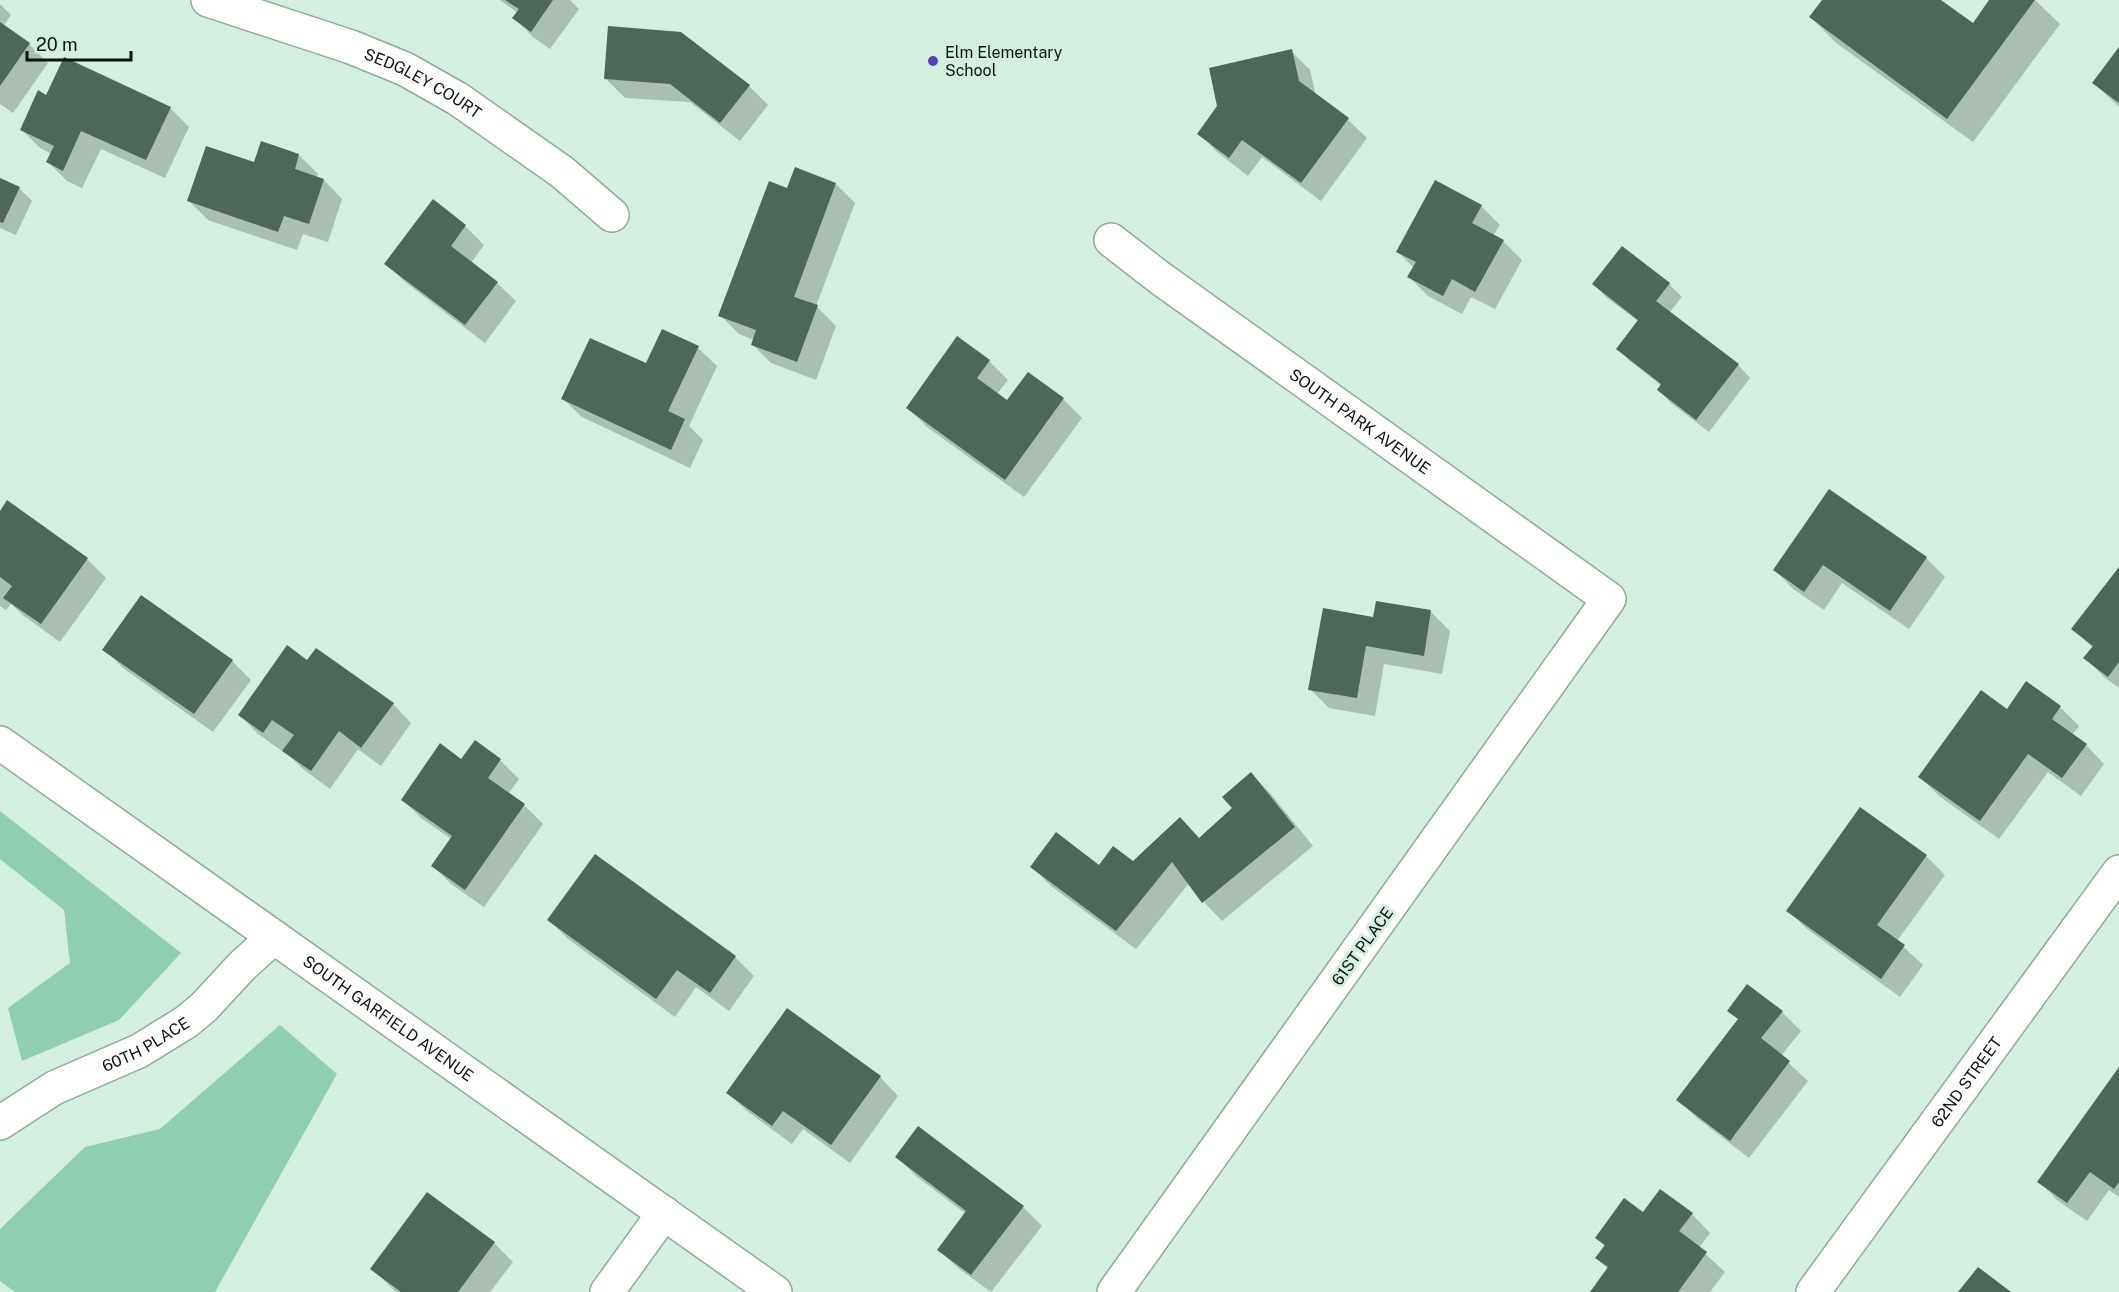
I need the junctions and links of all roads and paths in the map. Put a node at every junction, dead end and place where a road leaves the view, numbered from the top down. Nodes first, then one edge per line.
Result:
1 (208, 0) edge
2 (612, 215) dead end
3 (1111, 240) dead end
4 (1609, 599) joint
5 (0, 744) edge
6 (2119, 872) edge
7 (274, 937) junction
8 (0, 1123) edge
9 (664, 1213) junction
10 (606, 1292) edge
11 (775, 1292) edge
12 (1114, 1292) edge
13 (1813, 1292) edge

1 - 2 street, SEDGLEY COURT
3 - 4 street, SOUTH PARK AVENUE
4 - 12 street, 61ST PLACE
5 - 7 street, SOUTH GARFIELD AVENUE
6 - 13 street, 62ND STREET
7 - 8 street, 60TH PLACE
7 - 9 street, SOUTH GARFIELD AVENUE
9 - 10 street
9 - 11 street, SOUTH GARFIELD AVENUE

